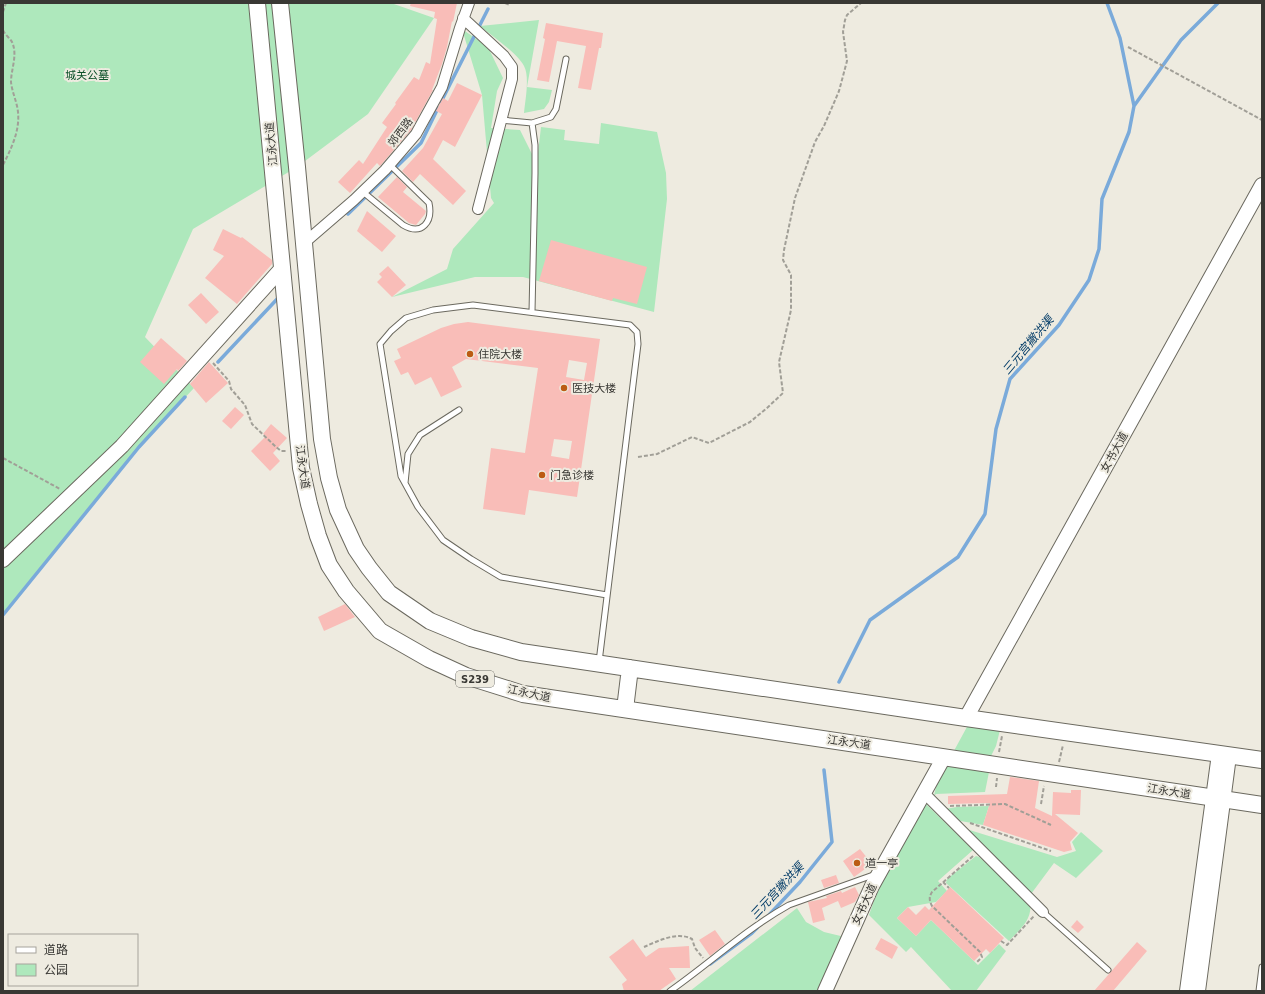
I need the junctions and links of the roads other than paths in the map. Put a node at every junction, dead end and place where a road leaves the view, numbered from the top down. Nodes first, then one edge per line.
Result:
1 (257, 3) edge
2 (280, 3) edge
3 (469, 3) edge
4 (463, 18) junction
5 (566, 59) dead end
6 (501, 120) junction
7 (532, 122) junction
8 (391, 165) junction
9 (1262, 186) edge
10 (363, 192) junction
11 (478, 208) dead end
12 (304, 244) junction
13 (282, 268) junction
14 (532, 312) junction
15 (459, 410) dead end
16 (405, 484) junction
17 (3, 560) edge
18 (607, 595) junction
19 (599, 663) junction
20 (630, 668) junction
21 (625, 709) junction
22 (966, 718) junction
23 (1224, 755) junction
24 (944, 757) junction
25 (1262, 760) edge
26 (924, 793) junction
27 (1218, 798) junction
28 (1262, 805) edge
29 (879, 873) junction
30 (1042, 911) joint
31 (1262, 967) edge
32 (1108, 970) dead end
33 (1260, 990) edge
34 (670, 991) edge
35 (825, 991) edge
36 (1187, 991) edge
37 (1198, 991) edge

1 - 13 main road, 江永大道 / S239
2 - 12 main road, 江永大道
3 - 4 street, 郊西路
4 - 6 street
4 - 8 street, 郊西路
5 - 7 lane
6 - 7 lane
6 - 11 street
7 - 14 lane
8 - 10 street, 郊西路
8 - 10 lane
9 - 22 main road, 女书大道
10 - 12 street, 郊西路
12 - 19 main road, 江永大道
13 - 17 main road
13 - 21 main road, 江永大道 / S239
14 - 16 lane
14 - 18 lane
15 - 16 lane
16 - 18 lane
18 - 19 lane
19 - 20 main road, 江永大道
20 - 21 main road
20 - 22 main road, 江永大道
21 - 24 main road, 江永大道 / S239
22 - 23 main road, 江永大道
23 - 25 main road, 江永大道
23 - 27 main road
24 - 26 main road, 女书大道
24 - 27 main road, 江永大道 / S239
26 - 29 main road, 女书大道
26 - 30 street
27 - 28 main road, 江永大道 / S239
27 - 36 main road
27 - 37 main road
29 - 34 lane
29 - 35 main road, 女书大道
30 - 32 lane
31 - 33 lane

